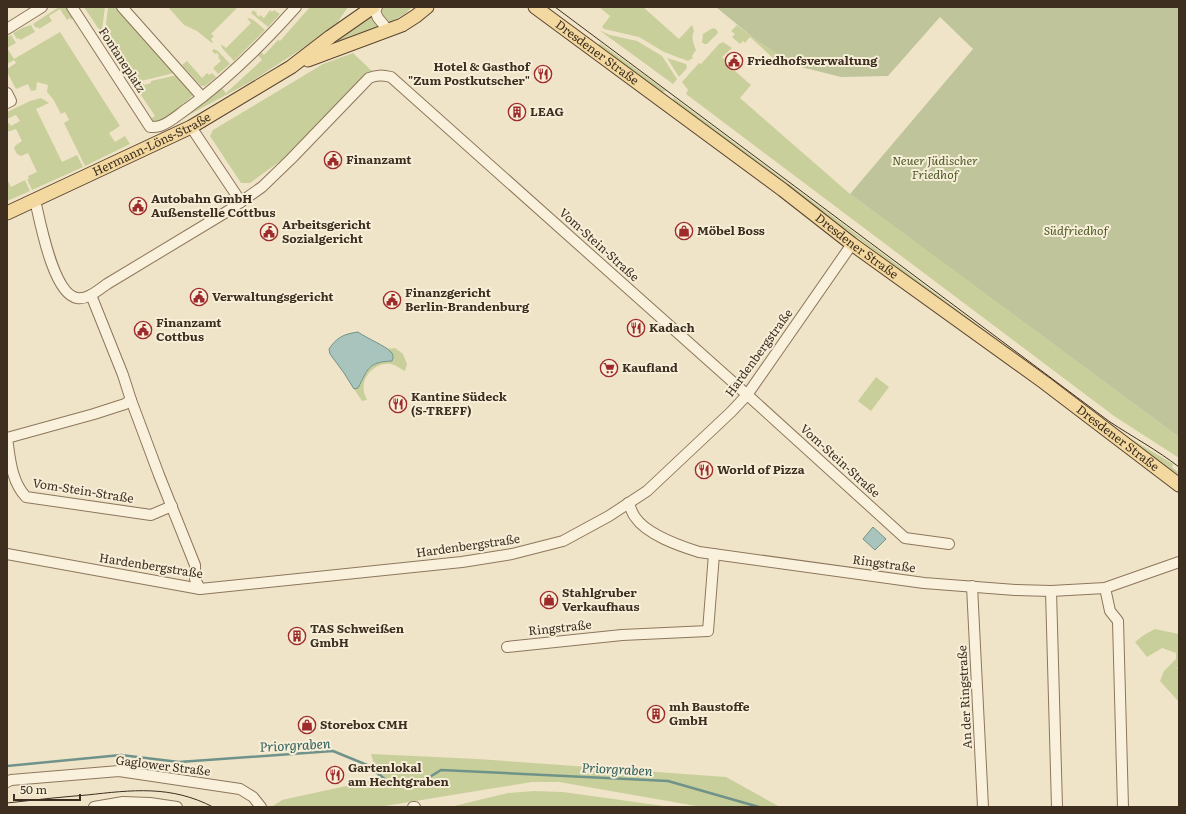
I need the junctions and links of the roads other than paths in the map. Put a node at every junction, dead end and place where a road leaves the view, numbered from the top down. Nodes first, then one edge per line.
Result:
1 (42, 7) edge
2 (72, 7) edge
3 (122, 7) edge
4 (296, 7) edge
5 (373, 7) edge
6 (377, 7) edge
7 (427, 7) edge
8 (535, 7) edge
9 (27, 11) edge
10 (7, 29) edge
11 (388, 30) junction
12 (291, 67) junction
13 (7, 93) edge
14 (202, 97) junction
15 (7, 103) edge
16 (150, 127) joint
17 (192, 127) junction
18 (35, 200) junction
19 (241, 202) junction
20 (7, 213) edge
21 (852, 244) junction
22 (90, 295) junction
23 (747, 394) junction
24 (131, 400) junction
25 (7, 438) edge
26 (1179, 485) edge
27 (172, 506) junction
28 (624, 506) junction
29 (949, 544) dead end
30 (7, 554) edge
31 (714, 554) junction
32 (1179, 562) edge
33 (972, 586) junction
34 (1105, 588) junction
35 (200, 589) junction
36 (1051, 591) junction
37 (507, 647) dead end
38 (7, 782) edge
39 (94, 807) edge
40 (177, 807) edge
41 (261, 807) edge
42 (983, 807) edge
43 (1057, 807) edge
44 (1123, 807) edge

1 - 9 street
2 - 16 street, Fontaneplatz
3 - 14 street
4 - 14 street, Hermann-Löns-Straße
5 - 12 main road, Hermann-Löns-Straße
6 - 11 street
7 - 11 main road, Hermann-Löns-Straße
8 - 21 main road, Dresdener Straße
9 - 10 street
11 - 12 main road, Hermann-Löns-Straße
12 - 17 main road, Hermann-Löns-Straße
13 - 15 street
14 - 16 street, Hermann-Löns-Straße
17 - 18 main road, Hermann-Löns-Straße
17 - 19 street
18 - 20 main road, Hermann-Löns-Straße
18 - 22 street
19 - 22 street, Vom-Stein-Straße
19 - 23 street, Vom-Stein-Straße
21 - 23 street, Hardenbergstraße
21 - 26 main road, Dresdener Straße
22 - 24 street
23 - 28 street, Hardenbergstraße
23 - 29 street, Vom-Stein-Straße
24 - 25 street, Vom-Stein-Straße
24 - 27 street
25 - 27 street, Vom-Stein-Straße
27 - 35 street
28 - 31 street, Ringstraße
28 - 35 street, Hardenbergstraße
30 - 35 street, Hardenbergstraße
31 - 33 street, Ringstraße
31 - 37 street, Ringstraße
32 - 34 street, Ringstraße
33 - 36 street, Ringstraße
33 - 42 street, An der Ringstraße
34 - 36 street, Ringstraße
34 - 44 street
36 - 43 street
38 - 41 street, Gaglower Straße
39 - 40 street

